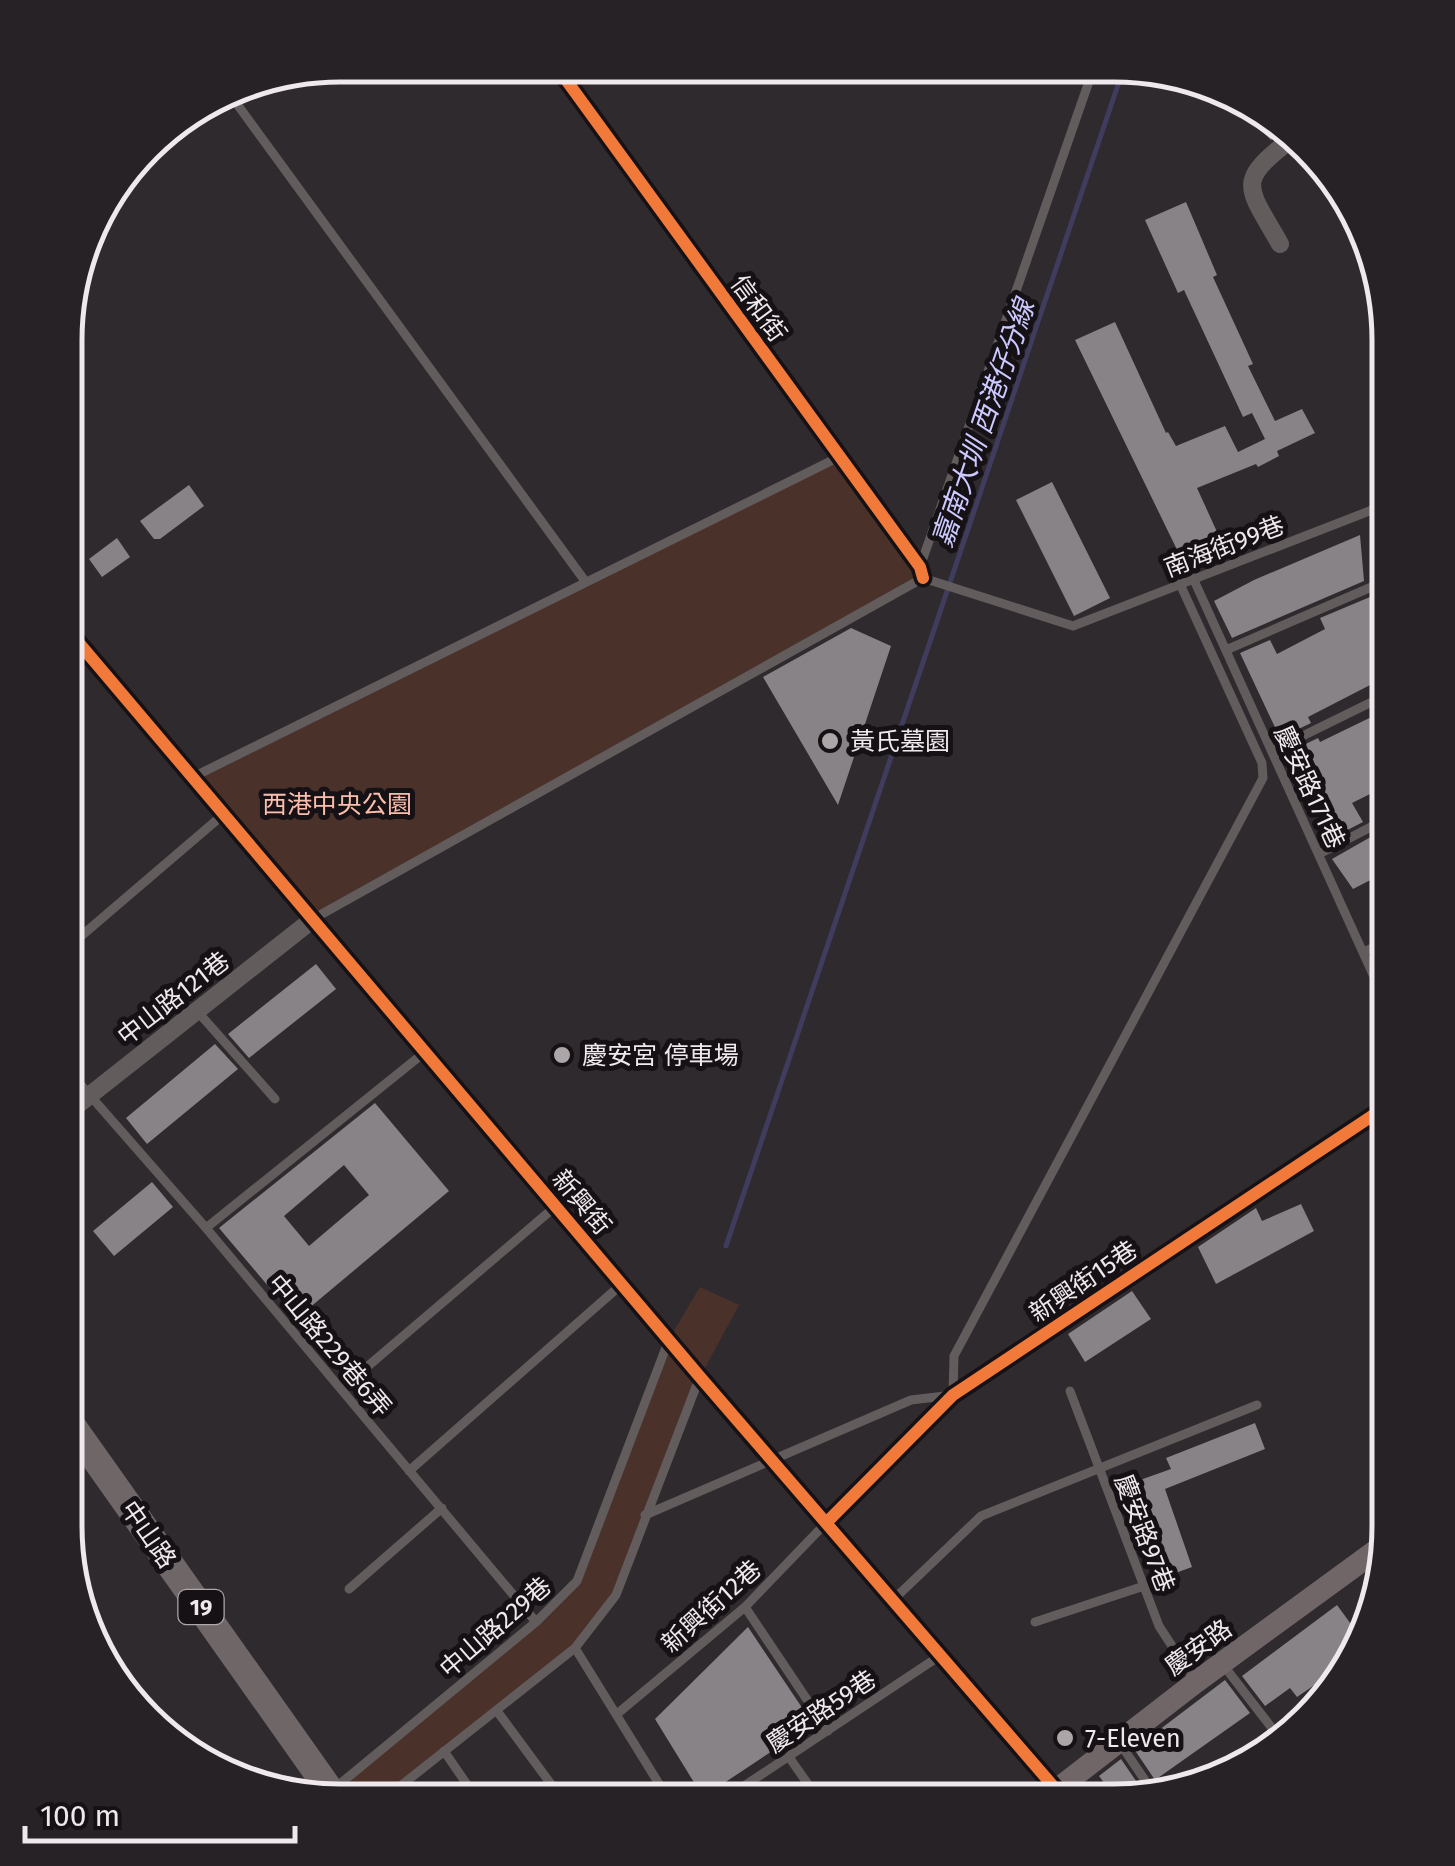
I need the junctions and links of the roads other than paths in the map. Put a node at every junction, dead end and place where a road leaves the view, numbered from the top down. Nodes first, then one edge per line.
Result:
1 (568, 82) edge
2 (1089, 82) edge
3 (237, 104) edge
4 (1283, 145) edge
5 (1280, 244) dead end
6 (839, 458) junction
7 (1372, 510) edge
8 (921, 572) junction
9 (1193, 578) junction
10 (586, 581) junction
11 (1180, 584) junction
12 (1372, 587) edge
13 (82, 646) edge
14 (1226, 650) junction
15 (1372, 702) edge
16 (1272, 751) junction
17 (193, 777) junction
18 (224, 813) junction
19 (1372, 826) edge
20 (1319, 854) junction
21 (312, 920) junction
22 (82, 935) edge
23 (1372, 948) edge
24 (1364, 952) junction
25 (1372, 970) edge
26 (197, 1011) junction
27 (425, 1052) junction
28 (82, 1087) edge
29 (90, 1096) junction
30 (275, 1100) dead end
31 (82, 1102) edge
32 (1372, 1115) edge
33 (556, 1206) junction
34 (206, 1228) junction
35 (622, 1284) junction
36 (669, 1339) junction
37 (700, 1377) junction
38 (341, 1389) junction
39 (1070, 1391) dead end
40 (953, 1395) junction
41 (1257, 1405) dead end
42 (82, 1440) edge
43 (773, 1462) junction
44 (1100, 1469) junction
45 (409, 1470) junction
46 (442, 1508) junction
47 (645, 1515) junction
48 (827, 1522) junction
49 (1371, 1555) edge
50 (1144, 1586) junction
51 (349, 1589) dead end
52 (893, 1600) junction
53 (745, 1607) junction
54 (536, 1622) junction
55 (1036, 1622) dead end
56 (575, 1648) junction
57 (941, 1655) junction
58 (1223, 1663) junction
59 (1196, 1682) junction
60 (496, 1711) junction
61 (618, 1714) junction
62 (1273, 1729) edge
63 (828, 1731) junction
64 (1118, 1742) junction
65 (444, 1751) junction
66 (789, 1757) junction
67 (1146, 1781) edge
68 (321, 1783) edge
69 (345, 1783) edge
70 (404, 1783) edge
71 (466, 1783) edge
72 (549, 1783) edge
73 (659, 1783) edge
74 (749, 1783) edge
75 (807, 1783) edge
76 (1044, 1783) edge
77 (1071, 1783) edge

1 - 6 street, 信和街
2 - 8 lane
3 - 10 lane
4 - 5 street
6 - 8 street, 信和街
6 - 10 lane
7 - 9 lane, 南海街99巷
8 - 11 lane, 南海街99巷
8 - 21 lane
9 - 11 lane, 南海街99巷
9 - 14 lane, 慶安路171巷
10 - 17 lane
11 - 40 lane
12 - 14 lane
13 - 17 street, 新興街
14 - 16 lane, 慶安路171巷
15 - 16 lane
16 - 20 lane, 慶安路171巷
17 - 18 street, 新興街
18 - 21 street, 新興街
18 - 22 lane
19 - 20 lane
20 - 24 lane, 慶安路171巷
21 - 26 street, 中山路121巷
21 - 27 street, 新興街
23 - 24 lane
24 - 25 lane, 慶安路171巷
26 - 29 street, 中山路121巷
26 - 30 lane
27 - 33 street, 新興街
27 - 34 lane
28 - 29 lane, 中山路229巷6弄
29 - 31 street, 中山路121巷
29 - 34 lane, 中山路229巷6弄
32 - 40 street, 新興街15巷
33 - 35 street, 新興街
33 - 38 lane
34 - 38 lane, 中山路229巷6弄
35 - 36 street, 新興街
35 - 45 lane
36 - 37 street, 新興街
36 - 54 lane, 中山路229巷
37 - 43 street, 新興街
37 - 47 lane
38 - 45 lane, 中山路229巷6弄
39 - 44 lane, 慶安路97巷
40 - 43 lane
40 - 48 street, 新興街15巷
41 - 44 lane
42 - 68 main road, 中山路 / 19
43 - 47 lane
43 - 48 street, 新興街
44 - 50 lane, 慶安路97巷
44 - 52 lane
45 - 46 lane, 中山路229巷6弄
46 - 51 lane
46 - 54 lane, 中山路229巷6弄
47 - 56 lane
48 - 52 street, 新興街
48 - 53 lane, 新興街12巷
49 - 58 main road, 慶安路
50 - 55 lane
50 - 59 lane, 慶安路97巷
52 - 57 street, 新興街
53 - 61 lane, 新興街12巷
53 - 63 lane
54 - 69 lane, 中山路229巷
56 - 60 lane
56 - 61 lane
57 - 63 lane, 慶安路59巷
57 - 76 street, 新興街
58 - 59 main road, 慶安路
58 - 62 lane
59 - 64 main road, 慶安路
60 - 65 lane
60 - 72 lane
61 - 73 lane
63 - 66 lane, 慶安路59巷
64 - 67 lane
64 - 77 main road, 慶安路
65 - 70 lane
65 - 71 lane
66 - 74 lane, 慶安路59巷
66 - 75 lane

